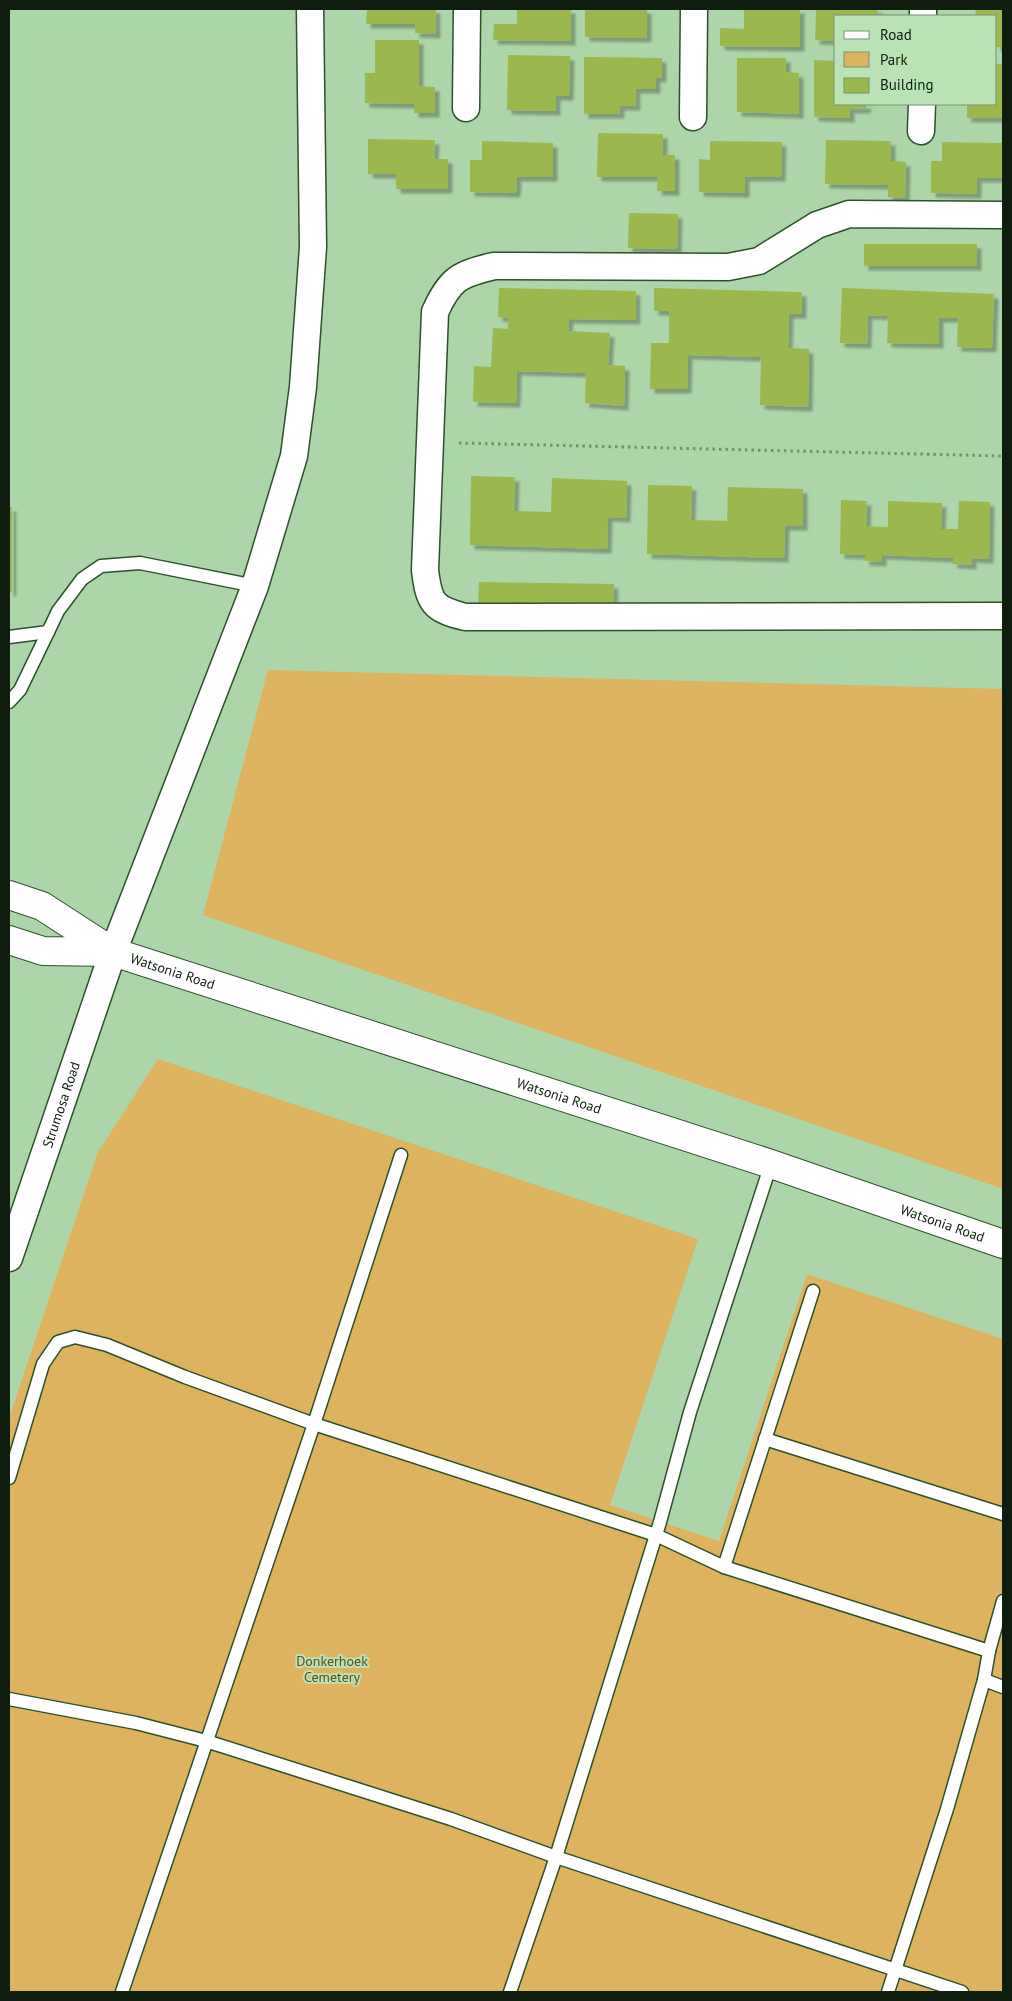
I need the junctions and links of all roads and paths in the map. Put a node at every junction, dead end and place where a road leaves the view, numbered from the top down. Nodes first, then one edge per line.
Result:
1 (310, 9) edge
2 (467, 9) edge
3 (694, 9) edge
4 (922, 105) edge
5 (466, 108) dead end
6 (692, 116) dead end
7 (921, 130) dead end
8 (1003, 215) edge
9 (429, 443) junction
10 (1003, 456) edge
11 (255, 586) junction
12 (1003, 616) edge
13 (48, 632) junction
14 (9, 637) edge
15 (9, 702) edge
16 (9, 895) edge
17 (9, 940) edge
18 (114, 952) junction
19 (401, 1155) dead end
20 (770, 1164) junction
21 (1003, 1244) edge
22 (9, 1258) edge
23 (813, 1291) dead end
24 (314, 1424) junction
25 (765, 1439) junction
26 (9, 1478) edge
27 (1003, 1514) edge
28 (656, 1536) junction
29 (724, 1567) junction
30 (1003, 1601) edge
31 (989, 1651) junction
32 (984, 1680) junction
33 (1003, 1686) edge
34 (9, 1699) edge
35 (206, 1741) junction
36 (556, 1858) junction
37 (894, 1971) junction
38 (122, 1992) edge
39 (510, 1992) edge
40 (888, 1992) edge
41 (962, 1992) edge

1 - 11 street, Strumosa Road
2 - 5 street
3 - 6 street
4 - 7 street
8 - 9 street
9 - 10 path
9 - 12 street
11 - 13 lane
11 - 18 street, Strumosa Road
13 - 14 lane
13 - 15 lane
16 - 18 main road, Watsonia Road
17 - 18 main road, Watsonia Road
18 - 20 main road, Watsonia Road
18 - 22 street, Strumosa Road
19 - 24 lane
20 - 21 main road, Watsonia Road
20 - 28 lane
23 - 25 lane
24 - 26 lane
24 - 28 lane
24 - 35 lane
25 - 27 lane
25 - 29 lane
28 - 29 lane
28 - 36 lane
29 - 31 lane
30 - 31 lane
31 - 32 lane
32 - 33 lane
32 - 37 lane
34 - 35 lane
35 - 36 lane
35 - 38 lane
36 - 37 lane
36 - 39 lane
37 - 40 lane
37 - 41 lane

